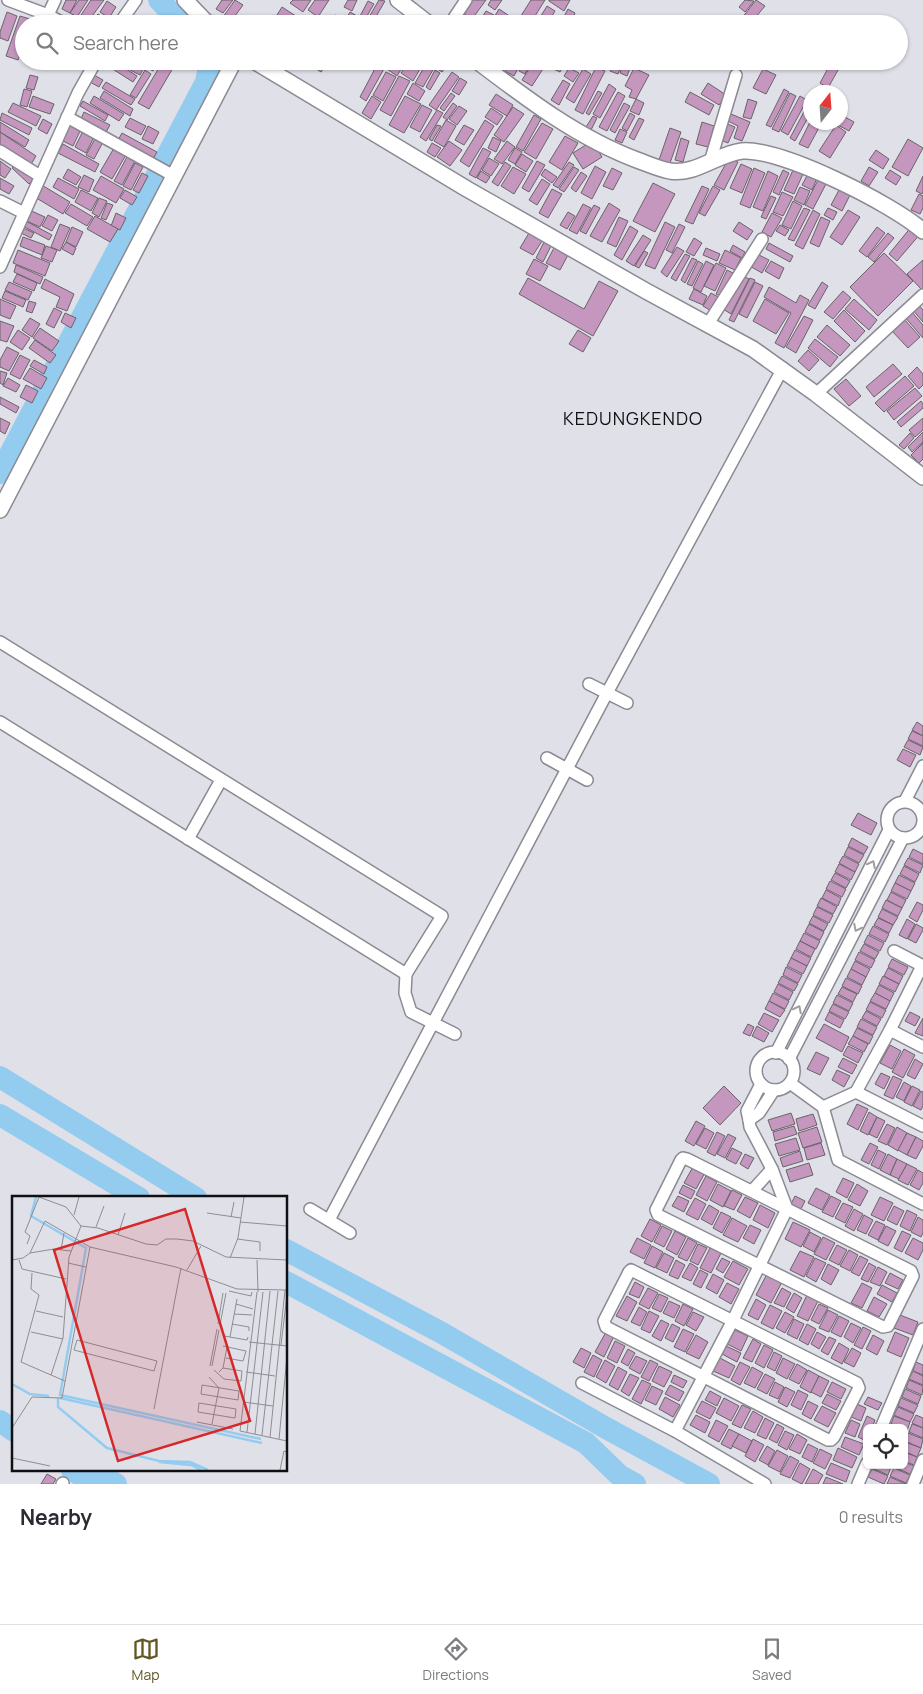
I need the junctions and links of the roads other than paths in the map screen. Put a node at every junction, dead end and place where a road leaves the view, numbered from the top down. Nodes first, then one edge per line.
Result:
1 (8, 0) edge
2 (55, 0) edge
3 (136, 0) edge
4 (185, 0) edge
5 (398, 0) edge
6 (466, 0) edge
7 (48, 15) joint
8 (125, 15) edge
9 (199, 15) edge
10 (417, 15) edge
11 (456, 15) edge
12 (91, 70) edge
13 (229, 70) edge
14 (269, 70) edge
15 (489, 70) edge
16 (736, 75) dead end
17 (68, 117) junction
18 (0, 151) edge
19 (710, 162) junction
20 (40, 176) junction
21 (172, 176) junction
22 (0, 201) edge
23 (24, 213) junction
24 (923, 231) edge
25 (762, 239) dead end
26 (0, 267) edge
27 (923, 295) edge
28 (708, 324) junction
29 (783, 368) junction
30 (816, 394) junction
31 (923, 478) edge
32 (0, 510) edge
33 (0, 642) edge
34 (589, 684) dead end
35 (607, 693) junction
36 (628, 703) dead end
37 (0, 722) edge
38 (547, 758) dead end
39 (923, 766) edge
40 (567, 769) junction
41 (221, 780) junction
42 (587, 780) dead end
43 (905, 801) junction
44 (922, 807) edge
45 (923, 825) edge
46 (889, 830) junction
47 (903, 838) junction
48 (188, 839) junction
49 (894, 951) dead end
50 (922, 966) edge
51 (406, 974) junction
52 (434, 1024) junction
53 (890, 1030) junction
54 (455, 1034) dead end
55 (923, 1047) edge
56 (776, 1053) junction
57 (789, 1059) junction
58 (790, 1082) junction
59 (761, 1084) junction
60 (774, 1090) junction
61 (856, 1092) junction
62 (823, 1107) junction
63 (749, 1120) junction
64 (923, 1126) edge
65 (772, 1169) junction
66 (752, 1191) junction
67 (923, 1204) edge
68 (310, 1209) dead end
69 (787, 1209) junction
70 (329, 1220) junction
71 (350, 1233) dead end
72 (758, 1265) junction
73 (733, 1320) junction
74 (923, 1329) edge
75 (918, 1352) edge
76 (704, 1377) junction
77 (582, 1383) dead end
78 (883, 1424) edge
79 (676, 1431) junction
80 (923, 1460) edge
81 (864, 1469) edge
82 (765, 1484) edge
83 (858, 1484) edge
84 (913, 1484) edge

1 - 7 street
2 - 7 street
3 - 8 street
4 - 9 street
5 - 10 street
6 - 11 street
12 - 17 street
13 - 21 street
14 - 28 street
15 - 19 street
16 - 19 street
17 - 20 street
17 - 21 street
18 - 20 street
19 - 24 street
20 - 23 street
21 - 32 street
22 - 23 street
23 - 26 street
25 - 28 street
27 - 30 street
28 - 29 street
29 - 30 street
29 - 35 street
30 - 31 street
33 - 41 street
34 - 35 street
35 - 36 street
35 - 40 street
37 - 48 street
38 - 40 street
39 - 43 street
40 - 42 street
40 - 52 street
41 - 48 street
41 - 51 street
43 - 44 street
43 - 46 street
44 - 45 street
45 - 47 street
46 - 47 street
56 -> 46 street
47 -> 57 street
48 - 51 street
49 - 50 street
50 - 53 street
51 - 52 street
52 - 54 street
52 - 70 street
53 - 55 street
53 - 61 street
56 - 57 street
56 - 59 street
57 - 58 street
58 - 60 street
58 - 62 street
59 - 60 street
59 - 63 street
60 - 63 street
61 - 62 street
61 - 64 street
62 - 67 street
63 - 65 street
65 - 66 street
65 - 69 street
66 - 69 street
66 - 72 street
68 - 70 street
69 - 72 street
69 - 72 street
70 - 71 street
72 - 73 street
73 - 76 street
73 - 76 street
73 - 76 street
74 - 75 street
75 - 78 street
76 - 79 street
77 - 79 street
79 - 82 street
80 - 84 street
81 - 83 street

